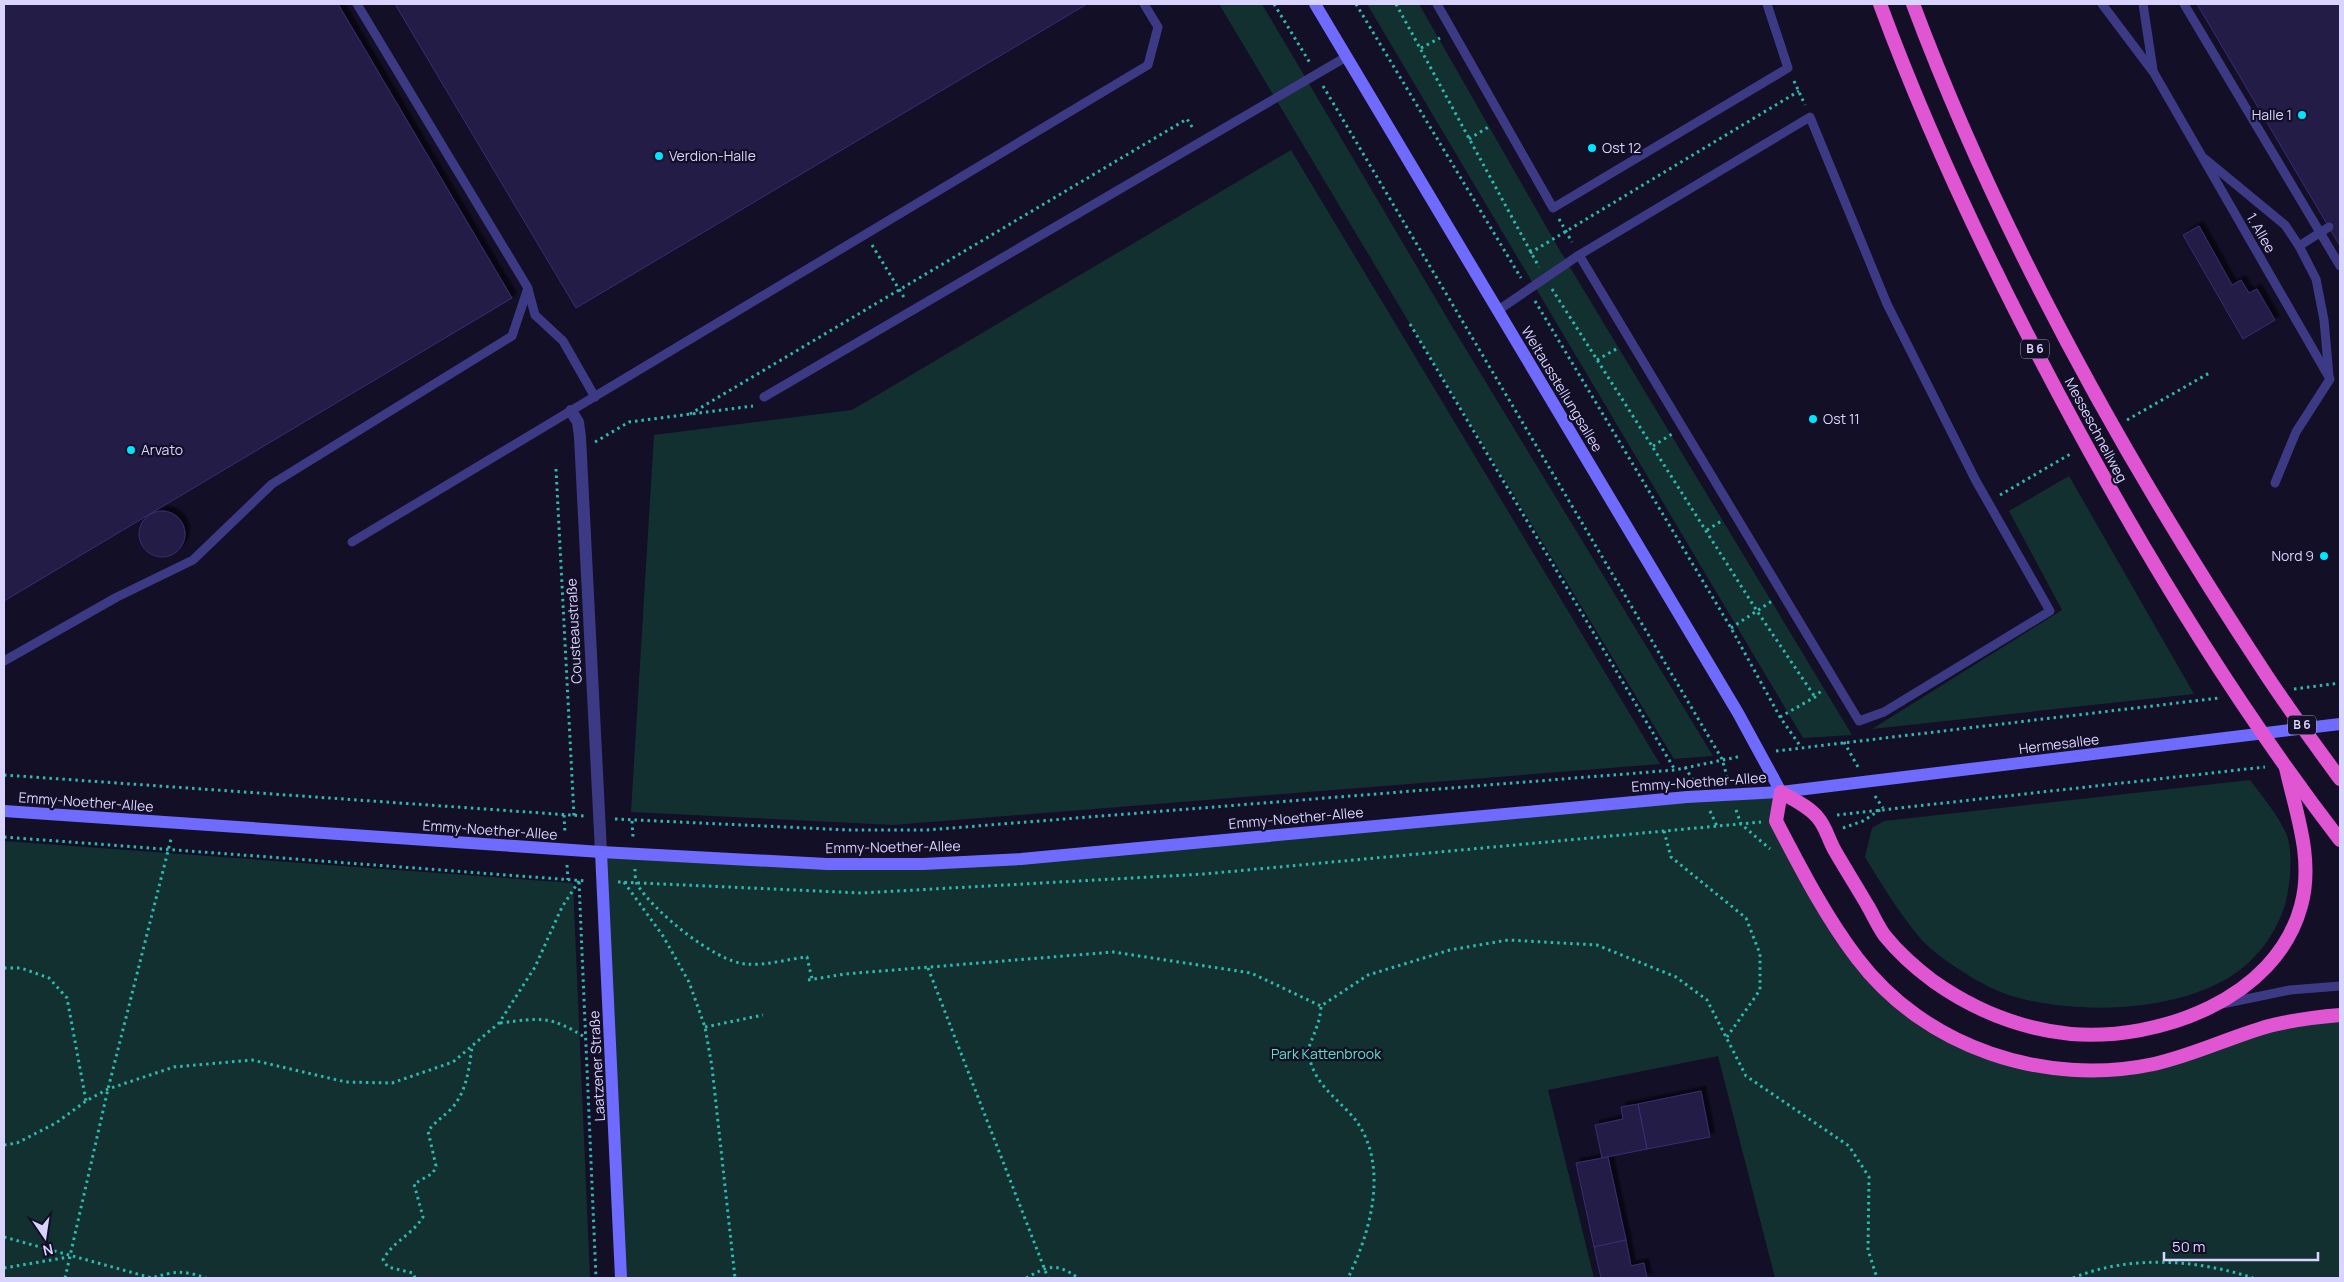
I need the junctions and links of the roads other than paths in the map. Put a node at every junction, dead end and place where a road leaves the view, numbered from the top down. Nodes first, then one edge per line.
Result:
1 (357, 4) edge
2 (1144, 4) edge
3 (1315, 4) edge
4 (1437, 4) edge
5 (1767, 4) edge
6 (1880, 4) edge
7 (1913, 4) edge
8 (2102, 4) edge
9 (2143, 4) edge
10 (2184, 4) edge
11 (1346, 56) junction
12 (2154, 73) junction
13 (2200, 155) junction
14 (2329, 227) dead end
15 (2299, 246) junction
16 (1579, 255) junction
17 (2340, 266) edge
18 (528, 288) junction
19 (1497, 311) junction
20 (2330, 379) junction
21 (595, 397) junction
22 (764, 397) road end
23 (571, 411) junction
24 (2275, 483) dead end
25 (352, 542) dead end
26 (4, 661) edge
27 (2340, 724) edge
28 (2340, 779) edge
29 (2294, 786) junction
30 (1781, 792) junction
31 (4, 811) edge
32 (2340, 840) edge
33 (601, 852) junction
34 (2340, 986) edge
35 (2216, 1005) junction
36 (2340, 1015) edge
37 (621, 1278) edge

1 - 18 lane
2 - 21 lane
3 - 11 main road, Weltausstellungsallee
4 - 5 lane
6 - 29 highway, Messeschnellweg / B 6
7 - 28 highway, Messeschnellweg / B 6
8 - 12 lane, 1. Allee
9 - 12 lane
10 - 17 lane
11 - 19 main road, Weltausstellungsallee
11 - 22 lane
12 - 13 lane, 1. Allee
13 - 15 lane
13 - 20 lane, 1. Allee
14 - 15 lane
15 - 20 lane
16 - 16 lane
16 - 19 lane
18 - 21 lane
18 - 26 lane
19 - 30 main road, Weltausstellungsallee
20 - 24 lane
21 - 23 lane
23 - 25 lane
23 - 33 street, Cousteaustraße
27 - 30 main road, Hermesallee
29 - 32 highway, Messeschnellweg / B 6
29 - 35 highway
30 - 33 main road, Emmy-Noether-Allee
30 - 35 highway
30 - 36 highway
31 - 33 main road, Emmy-Noether-Allee
33 - 37 main road, Laatzener Straße
34 - 35 lane

